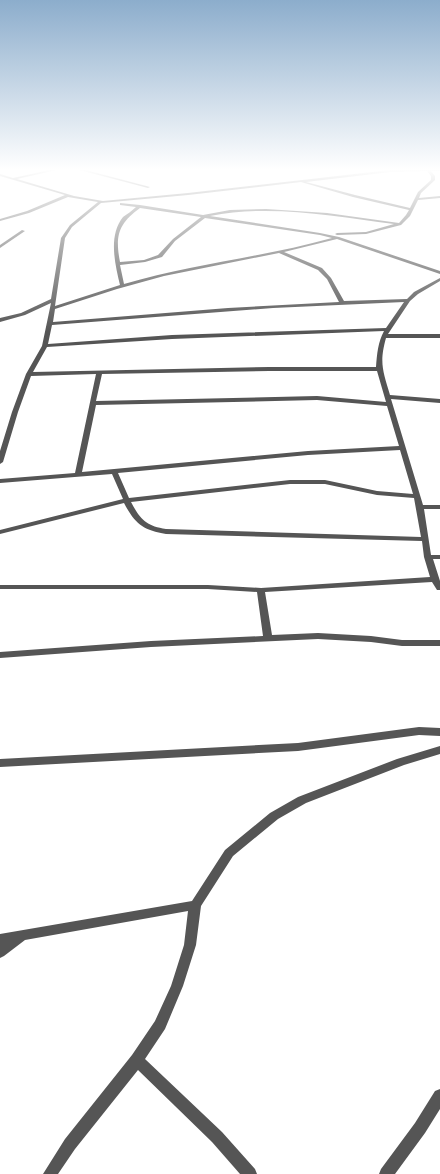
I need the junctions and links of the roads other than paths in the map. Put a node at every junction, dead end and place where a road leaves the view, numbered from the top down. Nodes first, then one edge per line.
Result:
1 (75, 223) edge
2 (122, 223) edge
3 (195, 223) edge
4 (248, 223) edge
5 (392, 223) edge
6 (400, 224) joint
7 (23, 231) dead end
8 (320, 234) junction
9 (338, 238) junction
10 (0, 247) edge
11 (279, 252) junction
12 (118, 264) junction
13 (440, 273) edge
14 (440, 279) edge
15 (122, 285) junction
16 (53, 300) junction
17 (408, 300) junction
18 (342, 302) junction
19 (53, 308) junction
20 (0, 320) edge
21 (49, 324) junction
22 (388, 329) junction
23 (384, 336) junction
24 (440, 336) edge
25 (45, 346) junction
26 (379, 369) junction
27 (29, 374) junction
28 (98, 374) junction
29 (388, 397) junction
30 (440, 401) edge
31 (93, 403) junction
32 (390, 404) junction
33 (402, 448) junction
34 (0, 462) edge
35 (114, 471) junction
36 (78, 474) junction
37 (0, 481) edge
38 (416, 496) junction
39 (128, 500) junction
40 (420, 507) junction
41 (440, 507) edge
42 (0, 532) edge
43 (424, 539) junction
44 (428, 557) junction
45 (440, 557) edge
46 (435, 579) junction
47 (0, 587) edge
48 (440, 588) edge
49 (261, 590) junction
50 (268, 638) junction
51 (440, 643) edge
52 (0, 655) edge
53 (440, 732) edge
54 (440, 750) edge
55 (0, 763) edge
56 (194, 905) junction
57 (22, 935) junction
58 (0, 939) edge
59 (0, 952) edge
60 (137, 1060) junction
61 (440, 1096) edge
62 (50, 1174) edge
63 (250, 1174) edge
64 (386, 1174) edge

1 - 16 street
2 - 12 street
3 - 12 street
4 - 8 street
5 - 6 street
6 - 8 street
7 - 10 street
8 - 9 street
9 - 11 street
9 - 13 street
11 - 15 street
11 - 18 street
12 - 15 street
14 - 17 street
15 - 19 street
16 - 19 street
16 - 20 street
17 - 18 street
17 - 22 street
18 - 21 street
19 - 21 street
21 - 25 street
22 - 23 street
22 - 25 street
23 - 24 street
23 - 26 street
25 - 27 street
26 - 28 street
26 - 29 street
27 - 28 street
27 - 34 street
28 - 31 street
29 - 30 street
29 - 32 street
31 - 32 street
31 - 36 street
32 - 33 street
33 - 35 street
33 - 38 street
35 - 36 street
35 - 39 street
36 - 37 street
38 - 39 street
38 - 40 street
39 - 42 street
39 - 43 street
40 - 41 street
40 - 43 street
43 - 44 street
44 - 45 street
44 - 46 street
46 - 48 street
46 - 49 street
47 - 49 street
49 - 50 street
50 - 51 street
50 - 52 street
53 - 55 street
54 - 56 street
56 - 57 street
56 - 60 street
57 - 58 street
57 - 59 street
60 - 62 street
60 - 63 street
61 - 64 street

